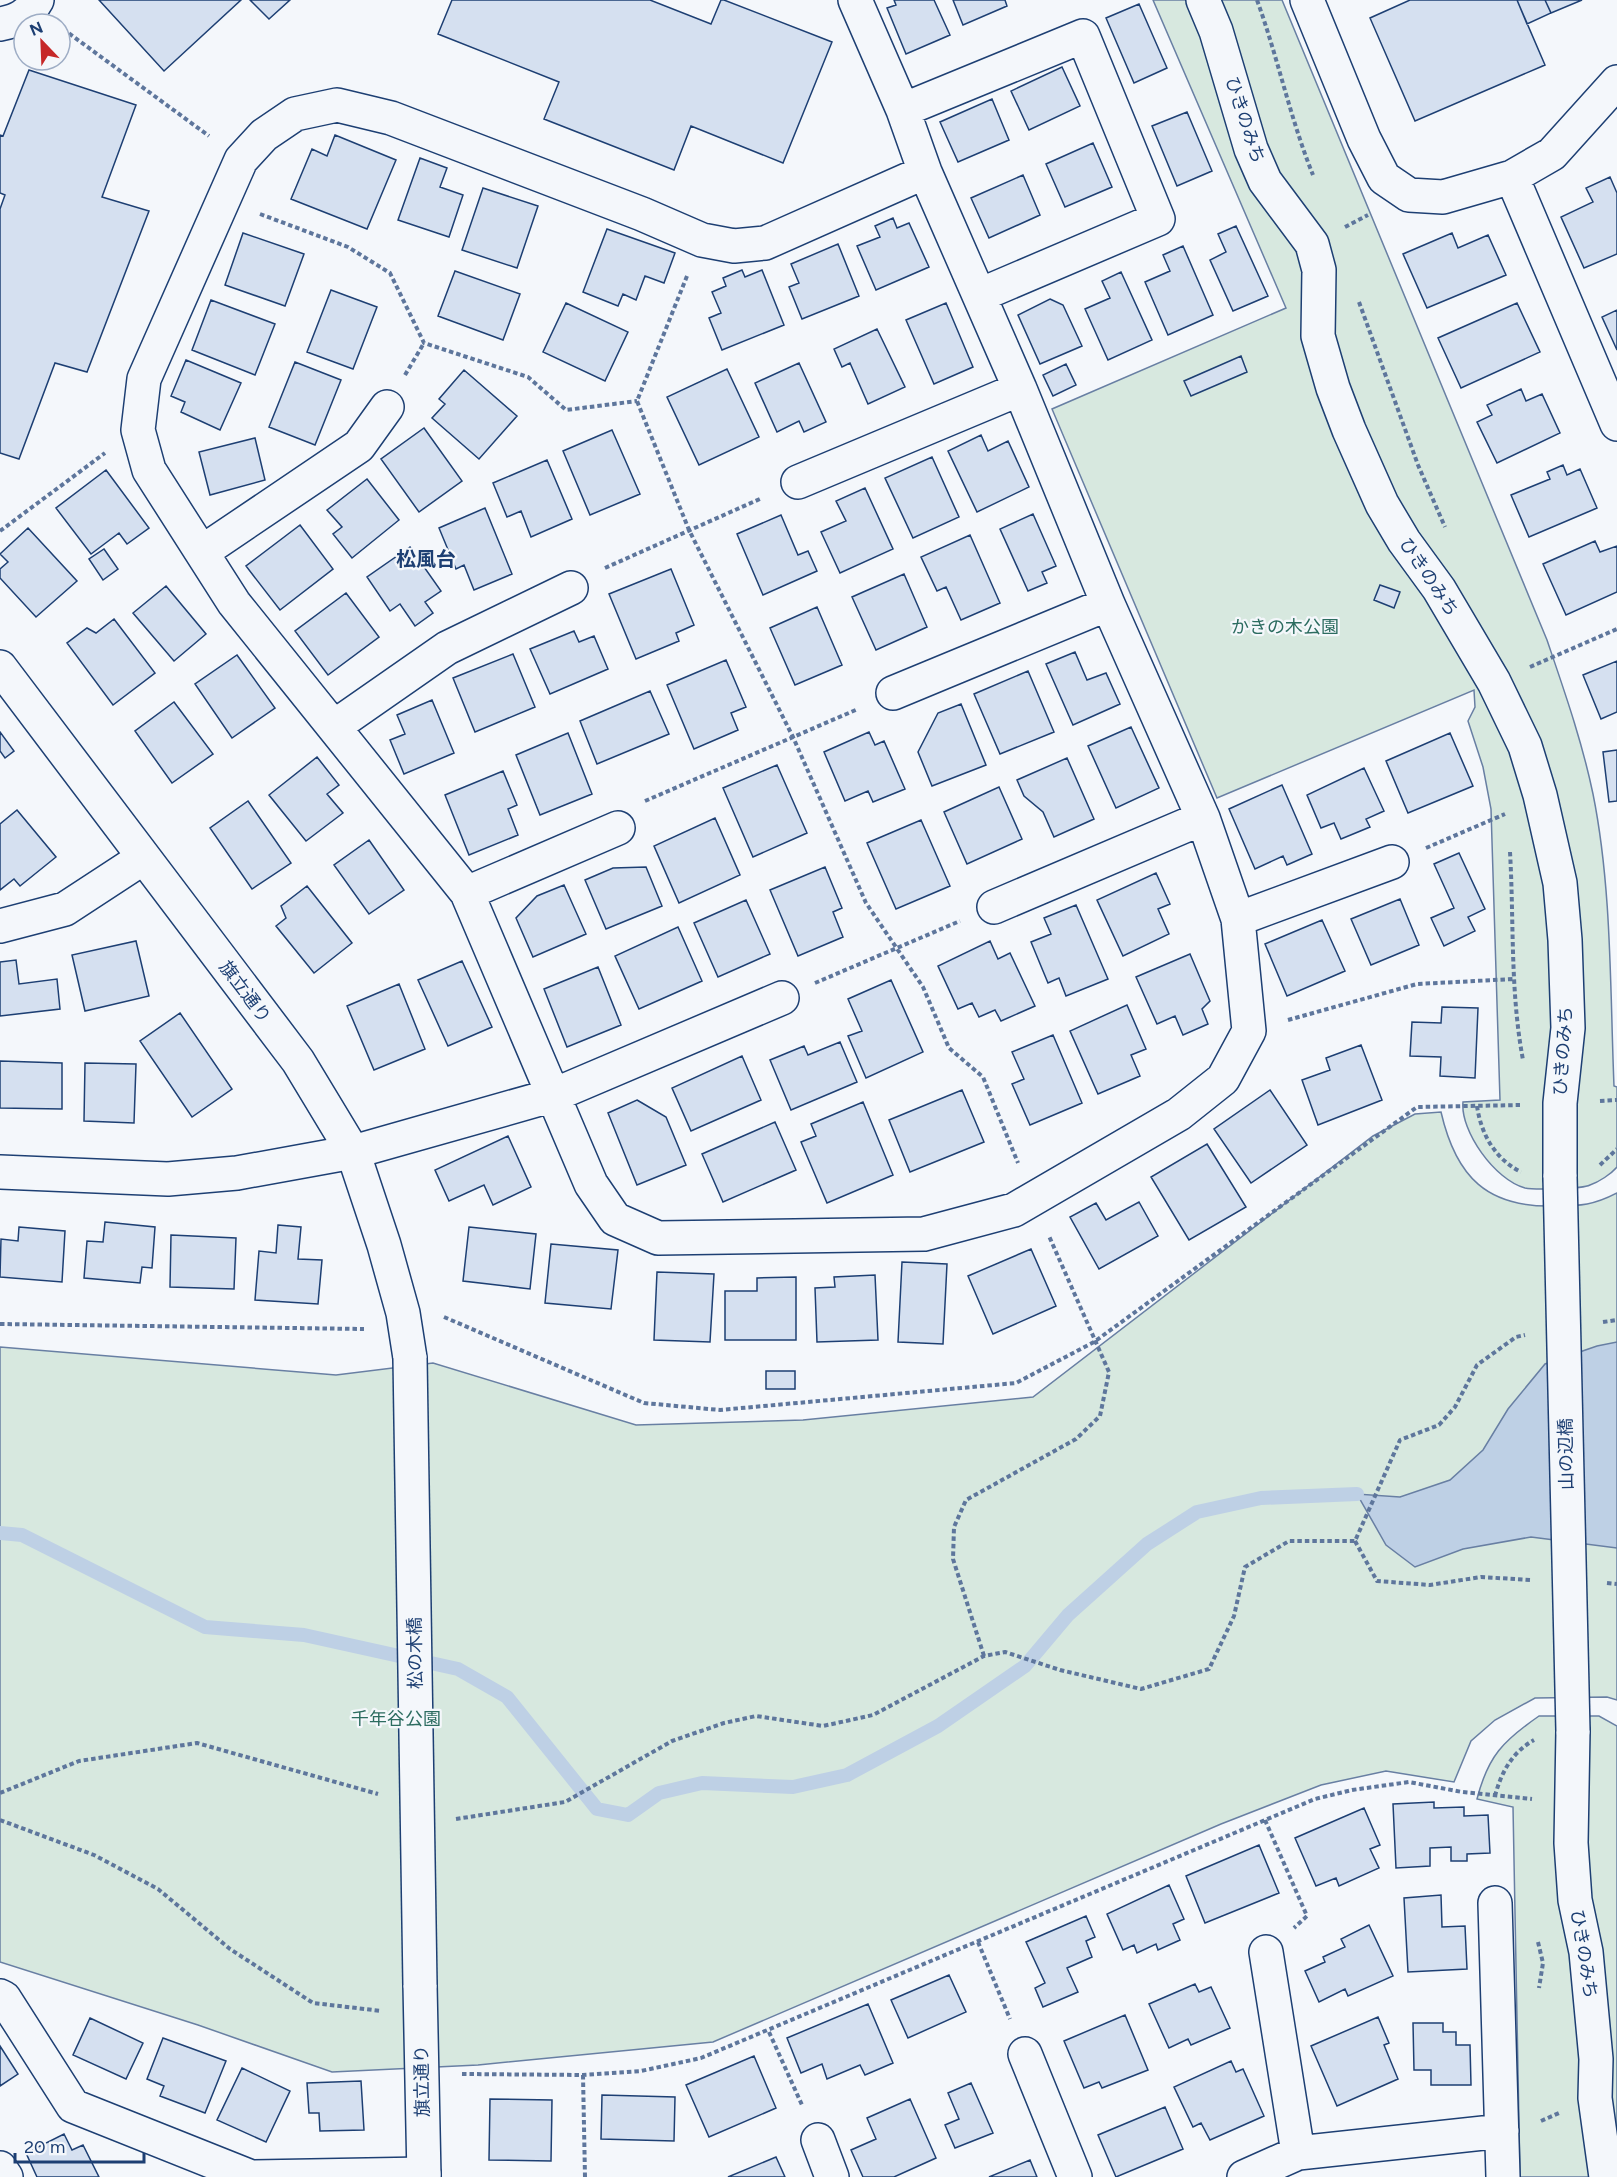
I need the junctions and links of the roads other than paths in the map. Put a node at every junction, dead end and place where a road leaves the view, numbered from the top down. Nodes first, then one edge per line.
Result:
1 (37, 0) edge
2 (855, 0) edge
3 (1203, 0) edge
4 (1307, 0) edge
5 (0, 24) edge
6 (1617, 82) edge
7 (903, 110) junction
8 (925, 172) junction
9 (1512, 177) junction
10 (980, 295) junction
11 (1020, 389) junction
12 (387, 407) dead end
13 (1617, 424) edge
14 (798, 482) road end
15 (202, 552) junction
16 (571, 588) road end
17 (1108, 604) junction
18 (0, 667) edge
19 (892, 693) road end
20 (335, 726) junction
21 (1203, 818) junction
22 (618, 828) road end
23 (143, 858) junction
24 (1392, 862) road end
25 (467, 893) junction
26 (994, 907) road end
27 (1238, 919) junction
28 (0, 926) edge
29 (782, 998) road end
30 (554, 1095) junction
31 (353, 1152) junction
32 (0, 1172) edge
33 (1560, 1177) joint
34 (410, 1358) joint
35 (1573, 1731) joint
36 (1495, 1903) dead end
37 (1266, 1952) road end
38 (420, 1985) joint
39 (0, 1996) edge
40 (1025, 2054) road end
41 (1502, 2131) junction
42 (818, 2140) road end
43 (1298, 2153) junction
44 (0, 2168) edge
45 (424, 2175) edge
46 (6, 2177) edge
47 (832, 2177) edge
48 (1075, 2177) edge
49 (1244, 2177) edge
50 (1503, 2177) edge
51 (1606, 2177) edge

1 - 5 street
2 - 7 street
3 - 33 street, ひきのみち
4 - 9 street
6 - 9 street
7 - 8 street
7 - 10 street
8 - 10 street
8 - 15 street
9 - 13 street
10 - 11 street
11 - 14 street
11 - 17 street
12 - 15 street
15 - 20 street
16 - 20 street
17 - 19 street
17 - 21 street
18 - 23 street, 旗立通り
20 - 25 street
21 - 26 street
21 - 27 street
22 - 25 street
23 - 28 street
23 - 31 street, 旗立通り
24 - 27 street
25 - 30 street
27 - 30 street
29 - 30 street
30 - 31 street
31 - 32 street
31 - 34 street, 旗立通り
33 - 35 street, 山の辺橋, bridge
34 - 38 street, 松の木橋, bridge
35 - 51 street, ひきのみち
36 - 41 street
37 - 43 street
38 - 45 street, 旗立通り
39 - 45 street
40 - 48 street
41 - 43 street
41 - 50 street
42 - 47 street
43 - 49 street
44 - 46 street

